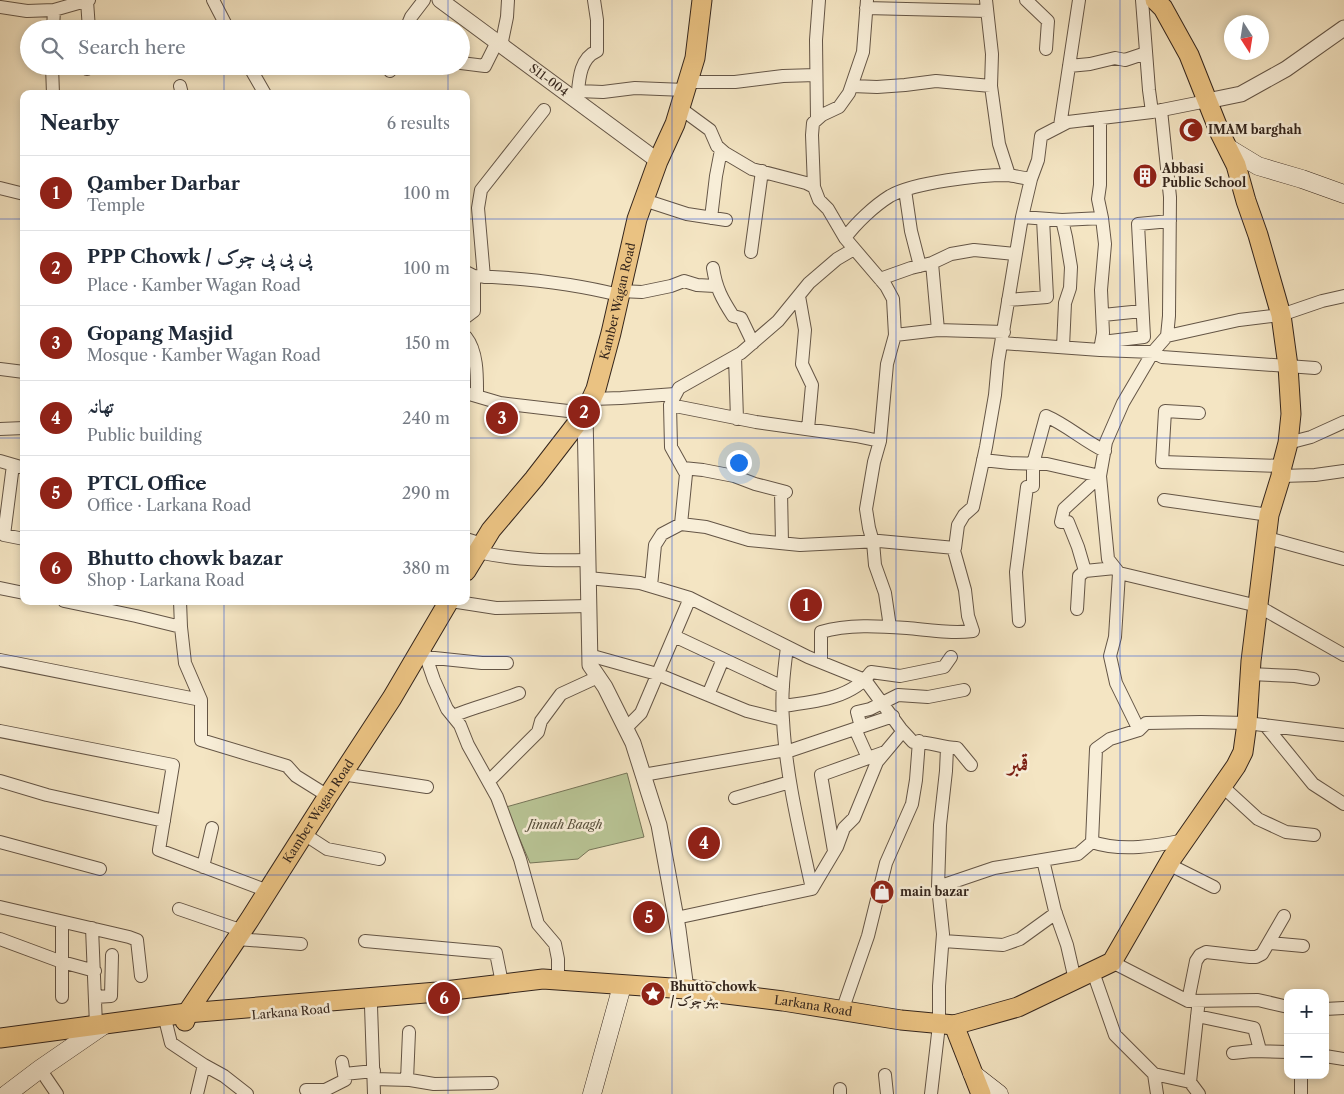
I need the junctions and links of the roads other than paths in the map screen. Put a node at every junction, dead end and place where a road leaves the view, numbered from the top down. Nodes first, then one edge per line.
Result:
1 (88, 0) edge
2 (213, 0) edge
3 (424, 0) edge
4 (440, 0) edge
5 (508, 0) edge
6 (594, 0) edge
7 (702, 0) edge
8 (819, 0) edge
9 (1026, 0) edge
10 (1079, 0) edge
11 (1142, 0) edge
12 (1155, 0) edge
13 (867, 4) edge
14 (987, 5) edge
15 (0, 7) edge
16 (54, 10) junction
17 (53, 20) edge
18 (89, 20) edge
19 (223, 20) edge
20 (410, 20) edge
21 (467, 20) edge
22 (470, 22) edge
23 (1343, 31) edge
24 (499, 44) junction
25 (1046, 49) dead end
26 (1146, 54) junction
27 (470, 64) edge
28 (1069, 66) junction
29 (52, 75) edge
30 (254, 75) edge
31 (816, 75) junction
32 (852, 86) junction
33 (991, 86) junction
34 (53, 90) edge
35 (263, 90) edge
36 (684, 93) junction
37 (578, 97) junction
38 (1207, 101) junction
39 (544, 110) dead end
40 (1156, 111) junction
41 (1100, 118) junction
42 (817, 119) junction
43 (1060, 126) junction
44 (1230, 149) junction
45 (721, 150) junction
46 (658, 161) junction
47 (762, 171) junction
48 (1009, 175) junction
49 (1031, 179) junction
50 (814, 187) junction
51 (0, 188) edge
52 (905, 190) junction
53 (20, 193) edge
54 (1344, 194) edge
55 (644, 200) junction
56 (1022, 217) junction
57 (711, 218) junction
58 (1102, 218) junction
59 (1043, 219) junction
60 (726, 220) dead end
61 (1062, 220) junction
62 (1170, 221) junction
63 (845, 238) junction
64 (854, 249) junction
65 (752, 252) dead end
66 (1015, 254) junction
67 (926, 264) junction
68 (713, 268) dead end
69 (475, 275) edge
70 (880, 279) junction
71 (715, 286) junction
72 (620, 293) junction
73 (798, 296) junction
74 (1344, 296) edge
75 (1008, 300) junction
76 (1142, 311) junction
77 (470, 314) edge
78 (1103, 315) junction
79 (1281, 315) junction
80 (938, 330) junction
81 (894, 335) junction
82 (1167, 336) junction
83 (1003, 337) junction
84 (470, 342) edge
85 (753, 343) junction
86 (1101, 346) junction
87 (1063, 347) junction
88 (1153, 352) junction
89 (735, 357) junction
90 (1288, 366) junction
91 (1315, 368) dead end
92 (0, 369) edge
93 (20, 372) edge
94 (472, 395) edge
95 (673, 399) junction
96 (588, 406) junction
97 (1199, 413) dead end
98 (737, 419) junction
99 (1344, 422) edge
100 (20, 428) edge
101 (0, 429) edge
102 (808, 429) junction
103 (880, 441) junction
104 (1288, 443) junction
105 (1105, 452) junction
106 (983, 460) junction
107 (0, 461) edge
108 (1033, 464) junction
109 (18, 466) edge
110 (683, 468) junction
111 (1281, 471) junction
112 (1344, 471) edge
113 (1100, 476) junction
114 (1164, 500) dead end
115 (1269, 515) junction
116 (681, 524) junction
117 (20, 538) edge
118 (1267, 538) junction
119 (873, 542) junction
120 (782, 543) junction
121 (475, 545) edge
122 (952, 548) junction
123 (470, 559) edge
124 (1344, 559) edge
125 (587, 560) junction
126 (1085, 571) junction
127 (1117, 571) junction
128 (588, 578) junction
129 (651, 586) junction
130 (0, 588) edge
131 (20, 592) edge
132 (690, 598) junction
133 (470, 604) edge
134 (83, 605) edge
135 (180, 605) edge
136 (448, 605) edge
137 (589, 606) junction
138 (1258, 606) junction
139 (1077, 609) dead end
140 (1019, 621) dead end
141 (181, 627) junction
142 (890, 628) junction
143 (674, 636) junction
144 (787, 647) junction
145 (424, 653) junction
146 (589, 655) junction
147 (1344, 655) edge
148 (951, 657) dead end
149 (723, 659) junction
150 (0, 660) edge
151 (821, 662) junction
152 (507, 663) dead end
153 (658, 674) junction
154 (1250, 674) junction
155 (900, 676) junction
156 (598, 677) junction
157 (1312, 679) dead end
158 (865, 680) junction
159 (783, 687) junction
160 (964, 690) dead end
161 (519, 694) dead end
162 (708, 695) junction
163 (898, 695) junction
164 (201, 700) junction
165 (883, 703) junction
166 (783, 706) junction
167 (453, 716) junction
168 (893, 716) junction
169 (783, 720) junction
170 (1256, 724) junction
171 (626, 728) junction
172 (858, 728) junction
173 (1139, 730) junction
174 (0, 731) edge
175 (903, 731) junction
176 (1344, 735) edge
177 (919, 741) junction
178 (947, 748) junction
179 (786, 750) junction
180 (886, 751) junction
181 (868, 758) junction
182 (971, 765) dead end
183 (342, 774) junction
184 (643, 775) junction
185 (0, 781) edge
186 (489, 781) junction
187 (790, 782) junction
188 (1222, 786) junction
189 (427, 787) dead end
190 (328, 796) junction
191 (735, 798) dead end
192 (1344, 804) edge
193 (164, 821) junction
194 (212, 828) dead end
195 (304, 834) junction
196 (1314, 835) dead end
197 (1185, 840) junction
198 (0, 842) edge
199 (1092, 842) junction
200 (834, 851) junction
201 (379, 859) dead end
202 (1043, 860) junction
203 (1168, 864) junction
204 (203, 867) junction
205 (100, 869) dead end
206 (938, 887) junction
207 (1214, 887) dead end
208 (812, 889) junction
209 (268, 891) junction
210 (0, 907) edge
211 (179, 909) dead end
212 (1056, 913) junction
213 (1284, 916) dead end
214 (676, 918) junction
215 (62, 922) junction
216 (92, 928) junction
217 (240, 935) junction
218 (0, 939) edge
219 (364, 941) dead end
220 (942, 941) junction
221 (1269, 943) junction
222 (302, 944) dead end
223 (1303, 946) dead end
224 (112, 955) dead end
225 (62, 962) junction
226 (1112, 962) junction
227 (94, 970) junction
228 (1093, 972) junction
229 (141, 976) dead end
230 (558, 979) junction
231 (1075, 980) junction
232 (582, 982) junction
233 (502, 984) junction
234 (622, 986) junction
235 (686, 989) junction
236 (62, 997) dead end
237 (95, 997) junction
238 (1193, 1001) junction
239 (371, 1006) junction
240 (1284, 1006) edge
241 (1344, 1008) edge
242 (1329, 1009) edge
243 (842, 1011) junction
244 (1197, 1016) junction
245 (186, 1017) junction
246 (166, 1023) junction
247 (947, 1025) junction
248 (97, 1028) junction
249 (409, 1032) dead end
250 (0, 1038) edge
251 (0, 1047) edge
252 (1260, 1050) junction
253 (1284, 1052) edge
254 (1233, 1053) dead end
255 (1329, 1057) edge
256 (1344, 1059) edge
257 (204, 1065) junction
258 (40, 1069) junction
259 (972, 1073) junction
260 (1154, 1074) junction
261 (374, 1075) junction
262 (885, 1075) dead end
263 (1301, 1079) edge
264 (407, 1080) junction
265 (1190, 1082) junction
266 (492, 1083) dead end
267 (306, 1090) dead end
268 (7, 1094) edge
269 (57, 1094) edge
270 (197, 1094) edge
271 (247, 1094) edge
272 (374, 1094) edge
273 (592, 1094) edge
274 (887, 1094) edge
275 (931, 1094) edge
276 (981, 1094) edge
277 (999, 1094) edge
278 (1156, 1094) edge
279 (1199, 1094) edge
280 (1301, 1094) edge

1 - 16 street
1 - 18 street
2 - 19 street
3 - 20 street
4 - 21 street, S11-004
5 - 24 street
6 - 37 street
7 - 36 main road, Kamber Wagan Road
8 - 31 street
9 - 25 street
10 - 28 street
11 - 26 street
12 - 38 main road
13 - 14 street
13 - 32 street
14 - 33 street
15 - 16 street
16 - 17 street
22 - 24 street, S11-004
23 - 38 street
24 - 27 street
24 - 37 street, S11-004
26 - 28 street
26 - 40 street
28 - 43 street
29 - 34 street
30 - 35 street
31 - 36 street
31 - 42 street
32 - 33 street
32 - 42 street
33 - 48 street
36 - 37 street
36 - 45 street
36 - 46 main road, Kamber Wagan Road
37 - 46 street, S11-004
38 - 40 street
38 - 44 main road
39 - 69 street
40 - 41 street
40 - 62 street
41 - 43 street
41 - 58 street
42 - 50 street
43 - 49 street
44 - 54 main road
44 - 79 main road
45 - 47 street
45 - 57 street
46 - 55 main road, Kamber Wagan Road
47 - 50 street
47 - 65 street
48 - 49 street
48 - 52 street
49 - 56 street
50 - 63 street
51 - 53 street
52 - 63 street
52 - 67 street
55 - 57 street
55 - 72 main road, Kamber Wagan Road
56 - 59 street
56 - 66 street
57 - 60 street
58 - 61 street
58 - 78 street
59 - 61 street
59 - 75 street
61 - 87 street
62 - 76 street
62 - 82 street
63 - 64 street
64 - 70 street
64 - 73 street
66 - 67 street
66 - 75 street
67 - 70 street
67 - 80 street
68 - 71 street
69 - 72 street
69 - 77 street
70 - 81 street
71 - 72 street
71 - 85 street
72 - 96 main road, Kamber Wagan Road
73 - 85 street
73 - 102 street
74 - 79 street
75 - 83 street
76 - 78 street
76 - 86 street
78 - 86 street
79 - 82 street
79 - 90 main road
80 - 81 street
80 - 83 street
81 - 103 street
82 - 88 street
83 - 87 street
83 - 106 street
84 - 94 street
85 - 89 street
86 - 87 street
86 - 88 street
88 - 90 street
88 - 105 street
89 - 95 street
89 - 98 street
90 - 91 street
90 - 104 main road
92 - 93 street
94 - 96 street
95 - 96 street
95 - 98 street
95 - 110 street
96 - 121 main road, Kamber Wagan Road
96 - 125 street
97 - 111 street
98 - 102 street
99 - 104 street
100 - 101 street
102 - 103 street
103 - 119 street
104 - 111 main road
105 - 108 street
105 - 113 street
106 - 108 street
106 - 122 street
107 - 109 street
108 - 113 street
108 - 140 street
109 - 117 street
110 - 116 street
110 - 120 street
111 - 112 street
111 - 115 main road
113 - 126 street
113 - 127 street
114 - 115 street
115 - 118 main road
116 - 120 street
116 - 129 street
118 - 124 street
118 - 138 main road
119 - 120 street
119 - 122 street
119 - 142 street
121 - 123 main road, Kamber Wagan Road
121 - 125 street
122 - 142 street
125 - 128 street
126 - 127 street
126 - 139 street
127 - 138 street
127 - 173 street
128 - 129 street
128 - 137 street
129 - 132 street
130 - 131 street
132 - 143 street
132 - 144 street
133 - 137 street
134 - 141 street
135 - 141 street
136 - 145 main road, Kamber Wagan Road
137 - 146 street
138 - 147 street
138 - 154 main road
141 - 164 street
142 - 151 street
143 - 149 street
143 - 153 street
144 - 151 street
144 - 159 street
145 - 152 street
145 - 167 street
145 - 183 main road, Kamber Wagan Road
146 - 153 street
146 - 156 street
148 - 155 street
149 - 159 street
149 - 162 street
150 - 164 street
151 - 158 street
153 - 162 street
153 - 171 street
154 - 157 street
154 - 170 main road
155 - 158 street
155 - 163 street
156 - 171 street
156 - 186 street
158 - 165 street
158 - 166 street
159 - 166 street
160 - 163 street
161 - 167 street
162 - 169 street
163 - 165 street
164 - 190 street
165 - 168 street
165 - 172 street
166 - 169 street
167 - 186 street
168 - 172 street
168 - 175 street
169 - 179 street
170 - 173 street
170 - 176 street
170 - 188 main road
170 - 192 street
171 - 184 street
172 - 179 street
172 - 181 street
173 - 199 street
174 - 193 street
175 - 177 street
175 - 180 street
177 - 178 street
177 - 243 street
178 - 182 street
178 - 206 street
179 - 184 street
179 - 187 street
180 - 181 street
180 - 200 street
181 - 200 street
183 - 189 street
183 - 190 main road, Kamber Wagan Road
184 - 214 street
185 - 193 street
186 - 230 street
187 - 191 street
187 - 208 street
188 - 196 street
188 - 197 main road
190 - 195 main road, Kamber Wagan Road
193 - 204 street
194 - 204 street
195 - 201 street
195 - 209 main road, Kamber Wagan Road
197 - 199 street
197 - 203 main road
198 - 205 street
199 - 202 street
200 - 208 street
202 - 206 street
202 - 212 street
203 - 207 street
203 - 226 main road
204 - 209 street
206 - 220 street
208 - 214 street
209 - 217 main road, Kamber Wagan Road
210 - 215 street
211 - 217 street
212 - 220 street
212 - 231 street
213 - 221 street
214 - 235 street
215 - 216 street
215 - 225 street
216 - 227 street
216 - 229 street
217 - 222 street
217 - 245 main road, Kamber Wagan Road
218 - 225 street
219 - 233 street
220 - 247 street
221 - 223 street
221 - 238 street
224 - 237 street
225 - 227 street
225 - 236 street
226 - 228 main road
226 - 238 street
227 - 237 street
228 - 231 main road
228 - 260 street
230 - 232 main road, Larkana Road
230 - 233 main road, Larkana Road
231 - 247 main road
232 - 234 main road, Larkana Road
232 - 239 main road, Larkana Road
233 - 245 main road, Larkana Road
234 - 235 main road, Larkana Road
234 - 273 main road
235 - 243 main road, Larkana Road
237 - 248 street
238 - 240 street
238 - 244 street
239 - 245 main road, Larkana Road
239 - 261 street
241 - 242 street
243 - 247 main road, Larkana Road
244 - 252 street
244 - 265 street
245 - 246 main road, Larkana Road
245 - 248 main road, Larkana Road
246 - 248 main road, Larkana Road
246 - 257 street
247 - 259 main road
247 - 275 street
248 - 250 main road, Larkana Road
248 - 251 main road, Larkana Road
248 - 258 main road
249 - 264 street
252 - 253 street
252 - 254 street
255 - 256 street
257 - 270 street
257 - 271 street
258 - 268 main road
258 - 269 street
259 - 276 main road
259 - 277 main road
260 - 265 street
260 - 278 street
261 - 264 street
261 - 267 street
261 - 272 street
262 - 274 street
263 - 280 street
264 - 266 street
265 - 279 street

